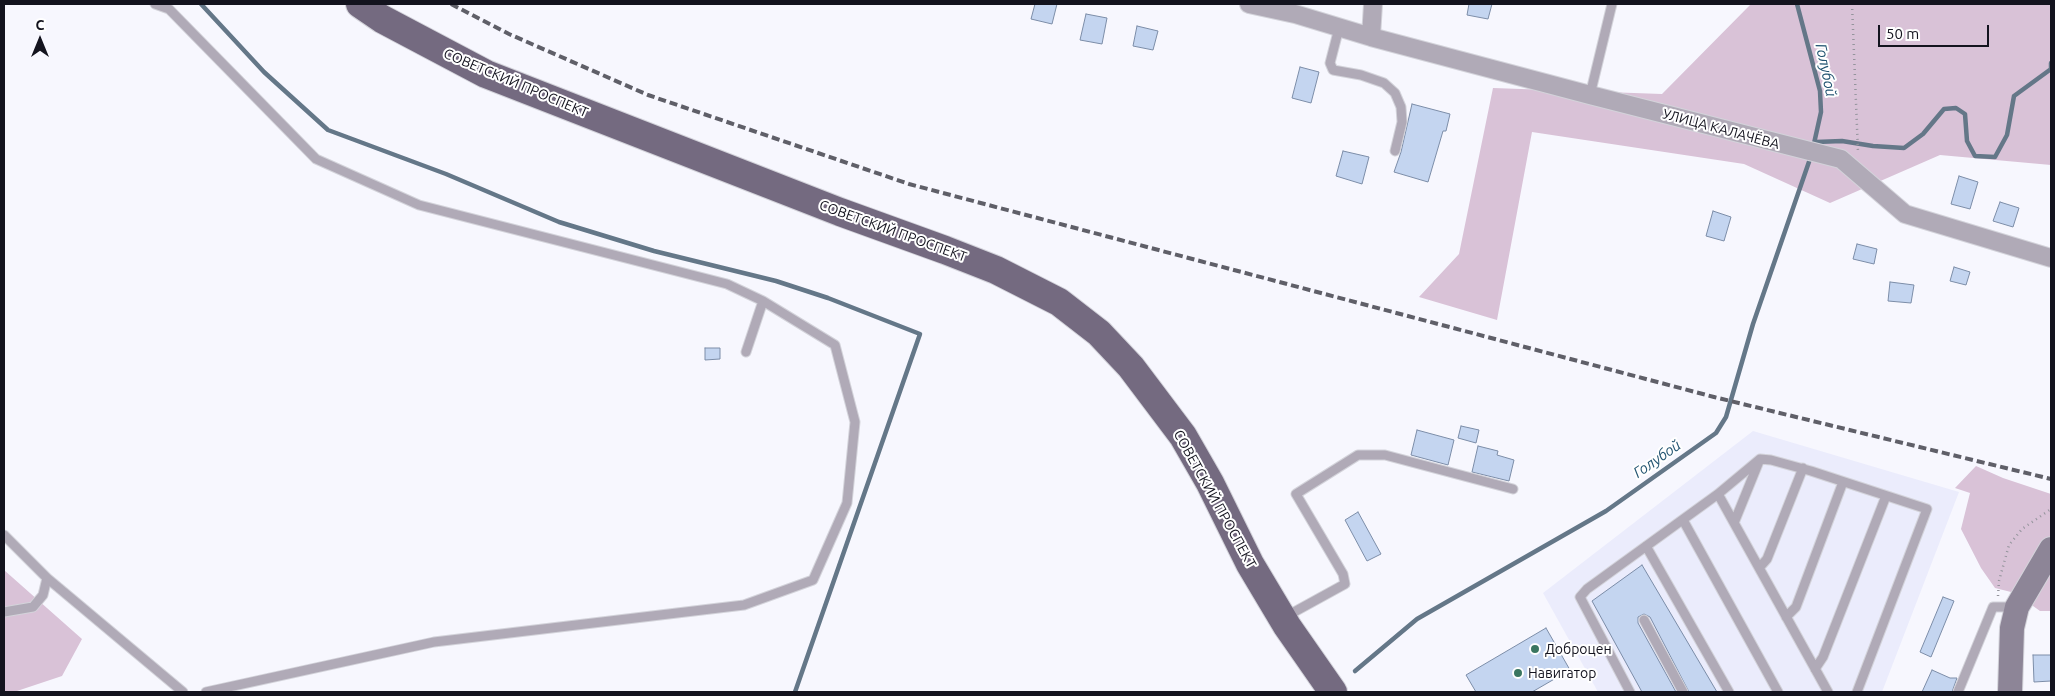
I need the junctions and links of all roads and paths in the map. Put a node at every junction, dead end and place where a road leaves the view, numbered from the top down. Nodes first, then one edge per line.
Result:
1 (155, 4) edge
2 (360, 4) edge
3 (1249, 4) edge
4 (1373, 4) edge
5 (1612, 4) edge
6 (1852, 4) edge
7 (1339, 28) junction
8 (1371, 37) junction
9 (1590, 95) junction
10 (1395, 151) dead end
11 (1859, 175) junction
12 (2051, 258) edge
13 (763, 301) junction
14 (746, 352) dead end
15 (1760, 459) junction
16 (1803, 468) junction
17 (1843, 482) junction
18 (1513, 489) dead end
19 (1718, 494) junction
20 (1886, 496) junction
21 (2051, 509) edge
22 (1683, 520) junction
23 (1734, 523) junction
24 (4, 536) edge
25 (1646, 546) junction
26 (2051, 549) edge
27 (1759, 568) junction
28 (47, 578) junction
29 (2007, 606) junction
30 (4, 612) edge
31 (1786, 617) junction
32 (1644, 620) dead end
33 (1285, 622) junction
34 (1815, 669) junction
35 (183, 692) edge
36 (206, 692) edge
37 (1320, 692) edge
38 (1333, 692) edge
39 (1630, 692) edge
40 (1683, 692) edge
41 (1729, 692) edge
42 (1778, 692) edge
43 (1828, 692) edge
44 (1857, 692) edge
45 (1958, 692) edge
46 (2010, 692) edge

1 - 13 lane
2 - 33 main road, СОВЕТСКИЙ ПРОСПЕКТ
3 - 7 street, УЛИЦА КАЛАЧЁВА
4 - 8 street
5 - 9 lane
6 - 11 path
7 - 8 street, УЛИЦА КАЛАЧЁВА
7 - 10 lane
8 - 9 street, УЛИЦА КАЛАЧЁВА
9 - 11 street, УЛИЦА КАЛАЧЁВА
11 - 12 street, УЛИЦА КАЛАЧЁВА
13 - 14 lane
13 - 36 lane
15 - 16 lane
15 - 19 lane
15 - 23 lane
16 - 17 lane
16 - 27 lane
17 - 20 lane
17 - 31 lane
18 - 33 lane
19 - 22 lane
19 - 23 lane
20 - 34 lane
20 - 44 lane
21 - 29 path
22 - 25 lane
22 - 42 lane
23 - 27 lane
24 - 28 lane
25 - 39 lane
25 - 41 lane
26 - 29 main road
27 - 31 lane
28 - 30 lane
28 - 35 lane
29 - 45 lane
29 - 46 main road
31 - 34 lane
32 - 40 lane
33 - 37 main road, СОВЕТСКИЙ ПРОСПЕКТ
33 - 38 main road, СОВЕТСКИЙ ПРОСПЕКТ
34 - 43 lane

